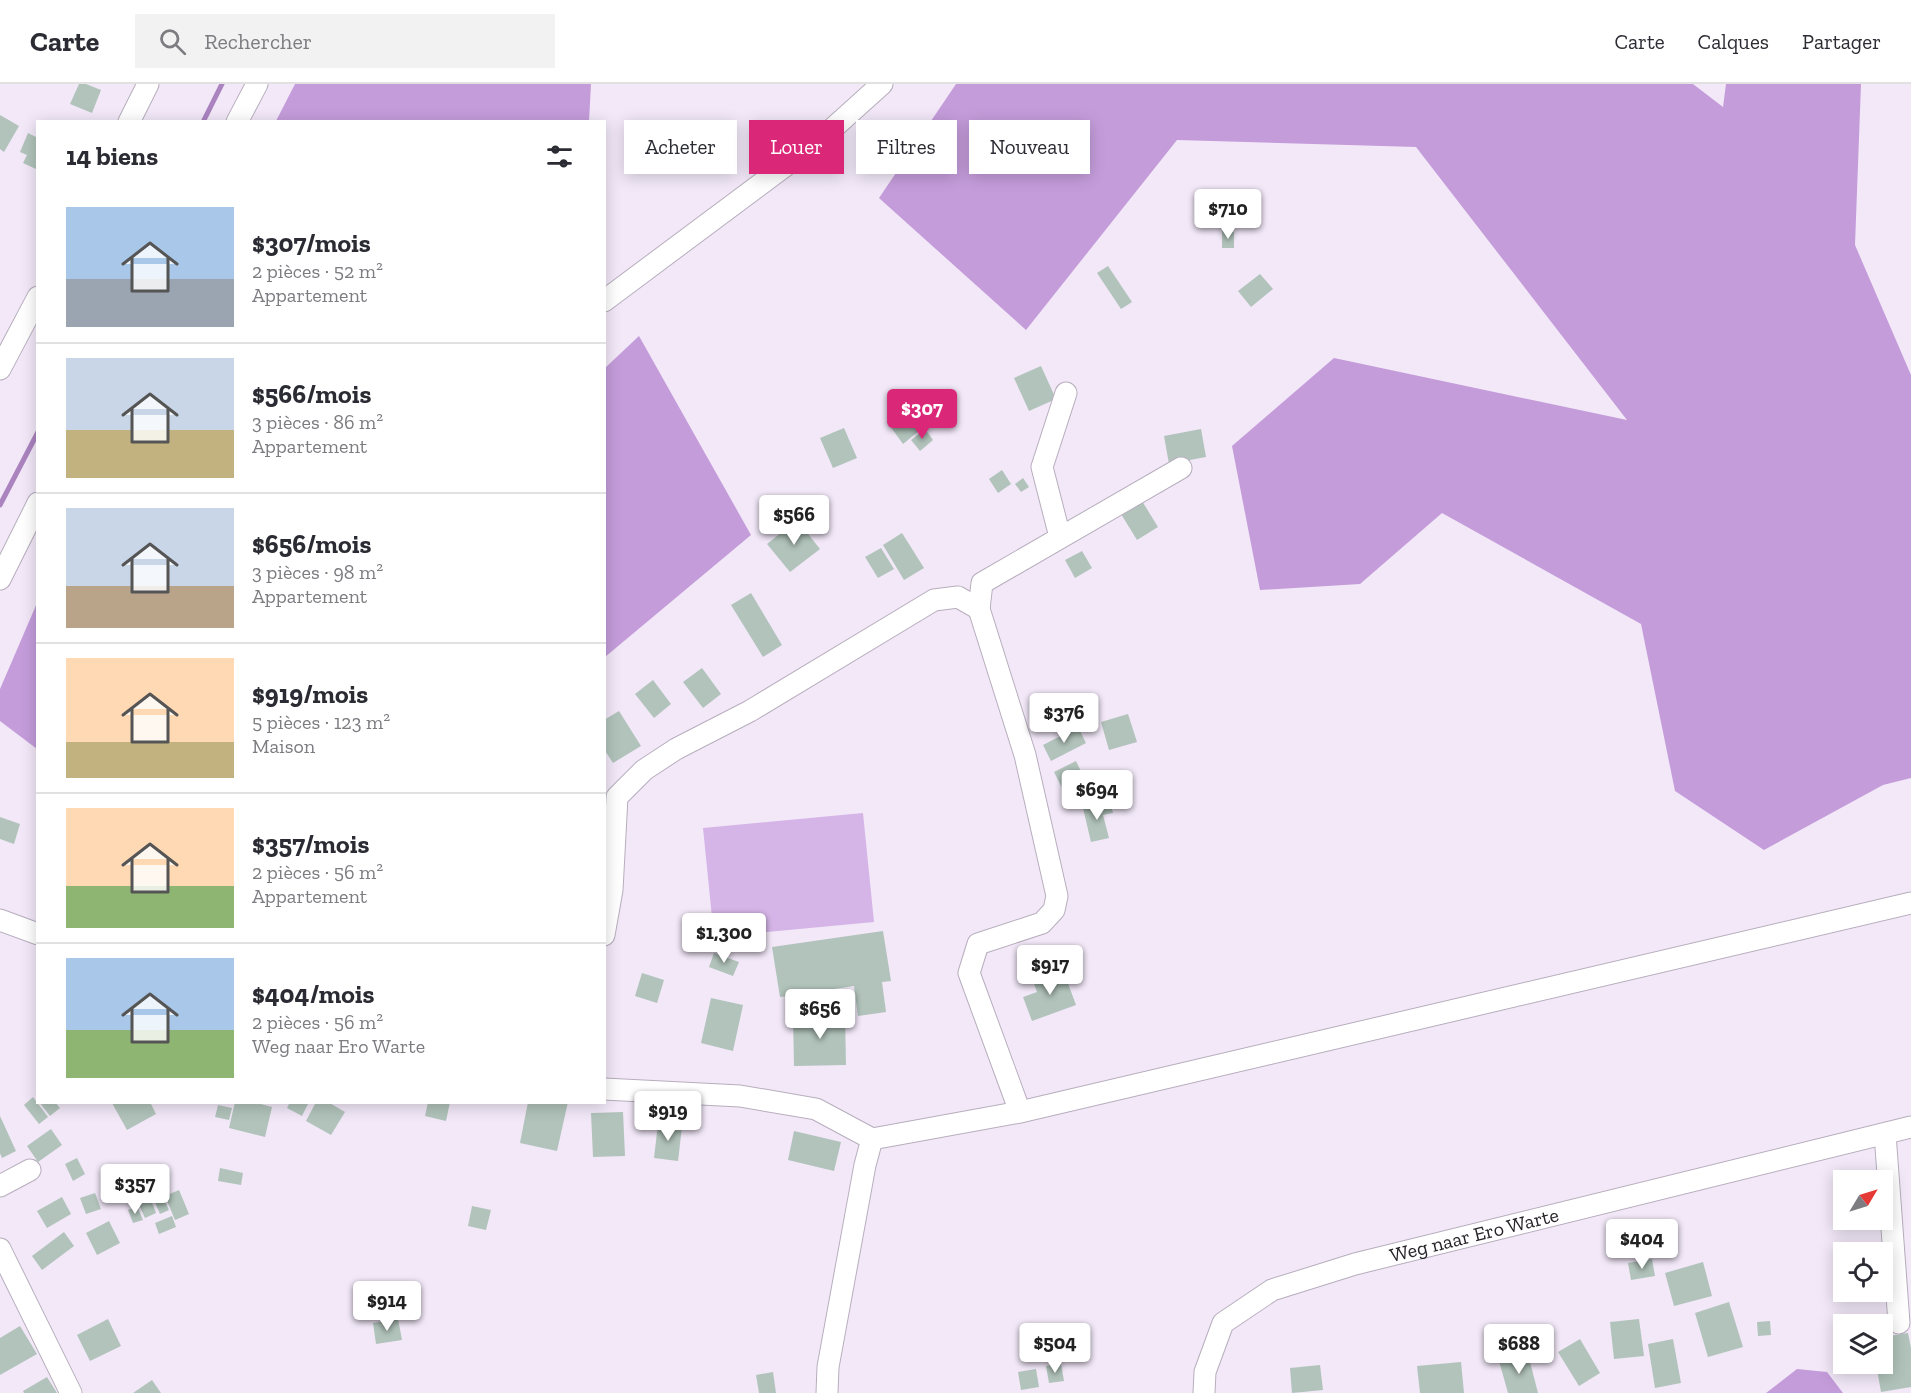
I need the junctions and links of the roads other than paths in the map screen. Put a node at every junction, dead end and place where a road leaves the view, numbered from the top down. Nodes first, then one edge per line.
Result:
1 (148, 84) edge
2 (257, 84) edge
3 (882, 84) edge
4 (130, 120) edge
5 (238, 120) edge
6 (606, 300) edge
7 (36, 301) edge
8 (0, 369) edge
9 (1066, 393) dead end
10 (1181, 468) dead end
11 (36, 507) edge
12 (1060, 537) junction
13 (0, 579) edge
14 (979, 609) junction
15 (1911, 903) edge
16 (0, 920) edge
17 (606, 924) edge
18 (36, 933) edge
19 (606, 1089) edge
20 (1020, 1112) junction
21 (1911, 1127) edge
22 (1885, 1134) junction
23 (872, 1140) junction
24 (30, 1170) dead end
25 (0, 1186) edge
26 (0, 1248) edge
27 (1899, 1323) dead end
28 (71, 1393) edge
29 (827, 1393) edge
30 (1204, 1393) edge

1 - 4 street
2 - 5 street
3 - 6 street
7 - 8 street
9 - 12 street
10 - 12 street
11 - 13 street
12 - 14 street
14 - 17 street
14 - 20 street
15 - 20 street
16 - 18 street
19 - 23 street
20 - 23 street
21 - 22 street, Weg naar Ero Warte
22 - 27 street
22 - 30 street, Weg naar Ero Warte
23 - 29 street
24 - 25 street
26 - 28 street

